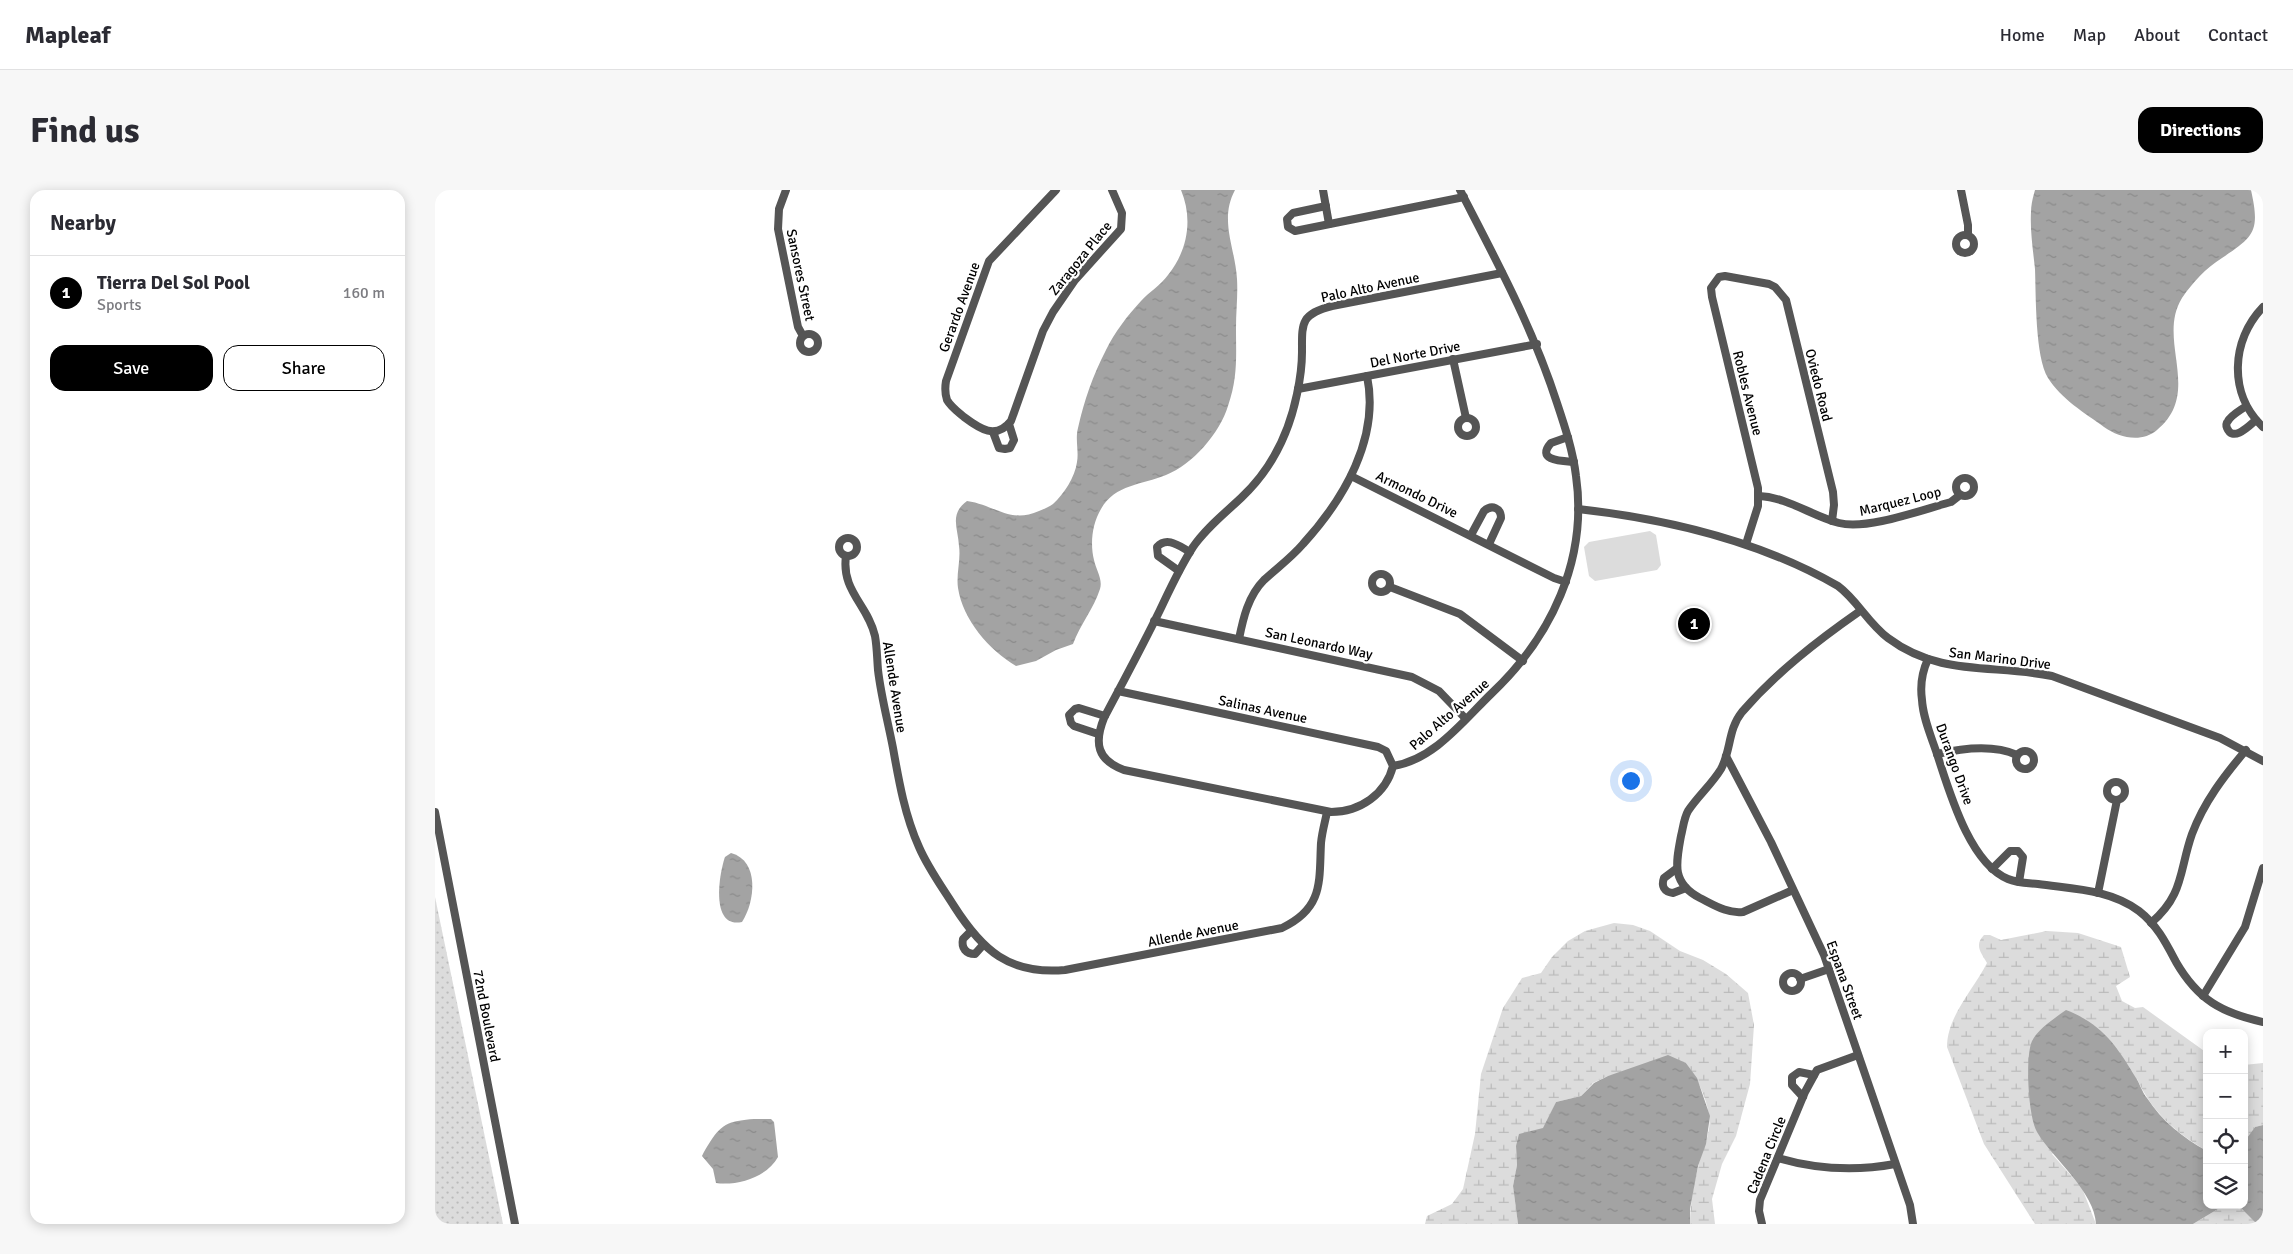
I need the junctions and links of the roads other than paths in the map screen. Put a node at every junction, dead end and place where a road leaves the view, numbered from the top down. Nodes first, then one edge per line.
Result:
1 (785, 190) edge
2 (1056, 190) edge
3 (1112, 190) edge
4 (1323, 190) edge
5 (1961, 190) edge
6 (1462, 194) edge
7 (1326, 206) junction
8 (1329, 224) junction
9 (1968, 235) dead end
10 (1502, 273) junction
11 (1747, 280) joint
12 (2263, 307) edge
13 (803, 336) dead end
14 (1537, 344) junction
15 (1453, 359) junction
16 (1367, 376) junction
17 (1298, 389) junction
18 (2246, 406) junction
19 (1466, 418) dead end
20 (2256, 420) junction
21 (1009, 424) junction
22 (2263, 427) edge
23 (993, 432) junction
24 (1568, 437) junction
25 (1007, 449) joint
26 (1574, 462) junction
27 (1351, 476) junction
28 (1961, 495) dead end
29 (1759, 496) junction
30 (1578, 509) junction
31 (1832, 521) junction
32 (1471, 535) junction
33 (1489, 544) junction
34 (1745, 544) junction
35 (1190, 552) junction
36 (846, 556) dead end
37 (1179, 572) junction
38 (1567, 582) junction
39 (1390, 587) dead end
40 (1860, 611) junction
41 (1154, 621) junction
42 (1239, 639) junction
43 (1928, 659) junction
44 (1523, 661) junction
45 (1118, 691) junction
46 (1105, 716) junction
47 (1465, 718) junction
48 (1099, 734) junction
49 (2246, 750) junction
50 (1937, 754) junction
51 (2017, 755) dead end
52 (1726, 756) junction
53 (2263, 761) edge
54 (1393, 766) junction
55 (2117, 800) dead end
56 (435, 812) edge
57 (1327, 812) junction
58 (2263, 868) edge
59 (1676, 869) junction
60 (1992, 869) junction
61 (2019, 882) junction
62 (1686, 888) junction
63 (1793, 890) junction
64 (2098, 893) junction
65 (2151, 923) junction
66 (971, 931) junction
67 (983, 945) junction
68 (1829, 970) junction
69 (1800, 979) dead end
70 (2203, 996) junction
71 (2263, 1022) edge
72 (1858, 1055) junction
73 (1814, 1075) junction
74 (1803, 1096) junction
75 (1778, 1158) junction
76 (1895, 1164) junction
77 (515, 1224) edge
78 (1762, 1224) edge
79 (1913, 1224) edge

1 - 13 street, Sansores Street
2 - 23 street, Gerardo Avenue
3 - 21 street, Zaragoza Place
4 - 7 street
5 - 9 street
6 - 8 street
6 - 10 street, Palo Alto Avenue
7 - 8 street
7 - 8 street
10 - 14 street, Palo Alto Avenue
10 - 17 street, Palo Alto Avenue
11 - 29 street, Robles Avenue
11 - 31 street, Oviedo Road
12 - 18 street
14 - 15 street, Del Norte Drive
14 - 24 street, Palo Alto Avenue
15 - 16 street, Del Norte Drive
15 - 19 street
16 - 17 street, Del Norte Drive
16 - 27 street
17 - 35 street, Palo Alto Avenue
18 - 20 street
18 - 20 street
20 - 22 street
21 - 23 street, Zaragoza Place
21 - 25 street, Zaragoza Place
23 - 25 street, Gerardo Avenue
24 - 26 street, Palo Alto Avenue
24 - 26 street
26 - 30 street, Palo Alto Avenue
27 - 32 street, Armondo Drive
27 - 42 street
28 - 31 street, Marquez Loop
29 - 31 street, Marquez Loop
29 - 34 street, Robles Avenue
30 - 34 street, San Marino Drive
30 - 38 street, Palo Alto Avenue
32 - 33 street, Armondo Drive
32 - 33 street
33 - 38 street, Armondo Drive
34 - 40 street, San Marino Drive
35 - 37 street, Palo Alto Avenue
35 - 37 street
36 - 66 street, Allende Avenue
37 - 41 street, Palo Alto Avenue
38 - 44 street, Palo Alto Avenue
39 - 44 street
40 - 43 street, San Marino Drive
40 - 52 street
41 - 42 street, San Leonardo Way
41 - 45 street, Palo Alto Avenue
42 - 47 street, San Leonardo Way
43 - 49 street, San Marino Drive
43 - 50 street, Durango Drive
44 - 47 street, Palo Alto Avenue
45 - 46 street, Palo Alto Avenue
45 - 54 street, Salinas Avenue
46 - 48 street, Palo Alto Avenue
46 - 48 street
47 - 54 street, Palo Alto Avenue
48 - 57 street
49 - 53 street, San Marino Drive
49 - 65 street
50 - 51 street
50 - 60 street, Durango Drive
52 - 59 street
52 - 63 street, Espana Street
54 - 57 street
55 - 64 street
56 - 77 street, 72nd Boulevard
57 - 67 street, Allende Avenue
58 - 70 street
59 - 62 street
59 - 62 street
60 - 61 street, Durango Drive
60 - 61 street
61 - 64 street, Durango Drive
62 - 63 street
63 - 68 street, Espana Street
64 - 65 street, Durango Drive
65 - 70 street, Durango Drive
66 - 67 street, Allende Avenue
66 - 67 street
68 - 69 street
68 - 72 street, Espana Street
70 - 71 street, Durango Drive
72 - 73 street
72 - 76 street, Espana Street
73 - 74 street, Cadena Circle
73 - 74 street
74 - 75 street, Cadena Circle
75 - 76 street
75 - 78 street, Cadena Circle
76 - 79 street, Espana Street

